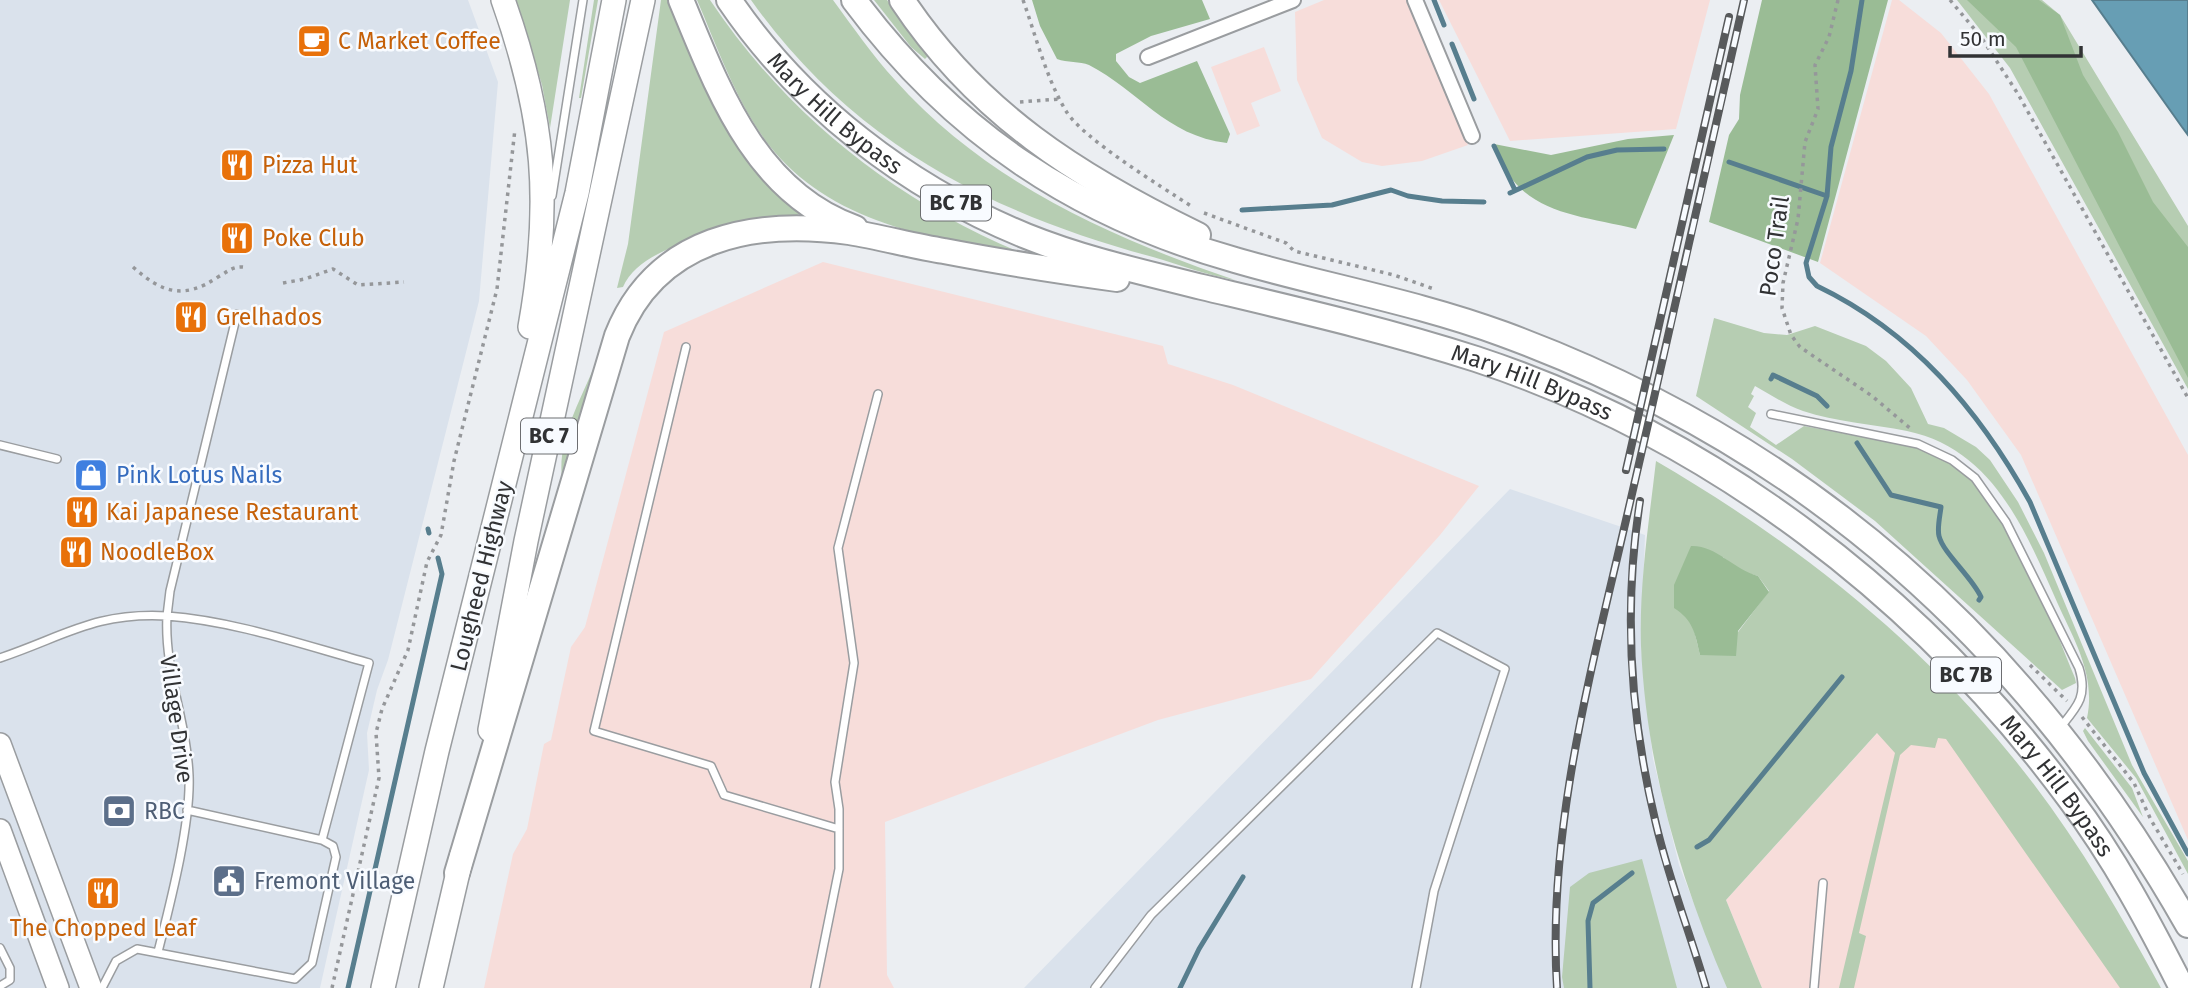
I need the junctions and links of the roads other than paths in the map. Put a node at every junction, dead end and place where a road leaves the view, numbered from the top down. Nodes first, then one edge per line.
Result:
1 (503, 0) edge
2 (583, 0) edge
3 (614, 0) edge
4 (643, 0) edge
5 (681, 0) edge
6 (729, 0) edge
7 (854, 0) edge
8 (902, 0) edge
9 (1293, 0) edge
10 (1415, 0) edge
11 (1148, 57) dead end
12 (1472, 136) dead end
13 (885, 238) junction
14 (1271, 270) junction
15 (1246, 298) junction
16 (237, 314) dead end
17 (531, 324) junction
18 (686, 347) dead end
19 (878, 394) dead end
20 (1771, 414) dead end
21 (0, 445) edge
22 (57, 458) dead end
23 (480, 584) junction
24 (167, 616) junction
25 (0, 658) edge
26 (2059, 730) junction
27 (0, 744) edge
28 (187, 810) junction
29 (839, 829) junction
30 (0, 830) edge
31 (322, 840) junction
32 (457, 873) junction
33 (1823, 883) dead end
34 (2188, 925) edge
35 (0, 948) edge
36 (158, 952) junction
37 (0, 986) edge
38 (58, 988) edge
39 (91, 988) edge
40 (102, 988) edge
41 (383, 988) edge
42 (431, 988) edge
43 (815, 988) edge
44 (1095, 988) edge
45 (1416, 988) edge
46 (1814, 988) edge
47 (2182, 988) edge

1 - 17 main road
2 - 17 lane
3 - 23 main road, Lougheed Highway / BC 7
4 - 32 main road, Lougheed Highway / BC 7
5 - 13 highway
6 - 15 highway, Mary Hill Bypass / BC 7B
7 - 14 highway, Mary Hill Bypass / BC 7B
8 - 14 highway
9 - 11 street
10 - 12 street
13 - 15 highway
13 - 32 highway
14 - 26 highway, Mary Hill Bypass / BC 7B
15 - 47 highway, Mary Hill Bypass / BC 7B
16 - 24 lane, Village Drive
17 - 23 main road
18 - 29 lane
19 - 29 lane
20 - 26 lane
21 - 22 lane
23 - 41 main road, Lougheed Highway / BC 7
24 - 25 lane
24 - 28 lane, Village Drive
24 - 31 lane
26 - 34 highway, Mary Hill Bypass / BC 7B
27 - 39 main road
28 - 31 lane
28 - 36 lane, Village Drive
29 - 43 lane
30 - 38 main road
31 - 36 lane
32 - 42 main road, Lougheed Highway / BC 7
33 - 46 lane
35 - 37 lane
36 - 40 lane
44 - 45 lane

